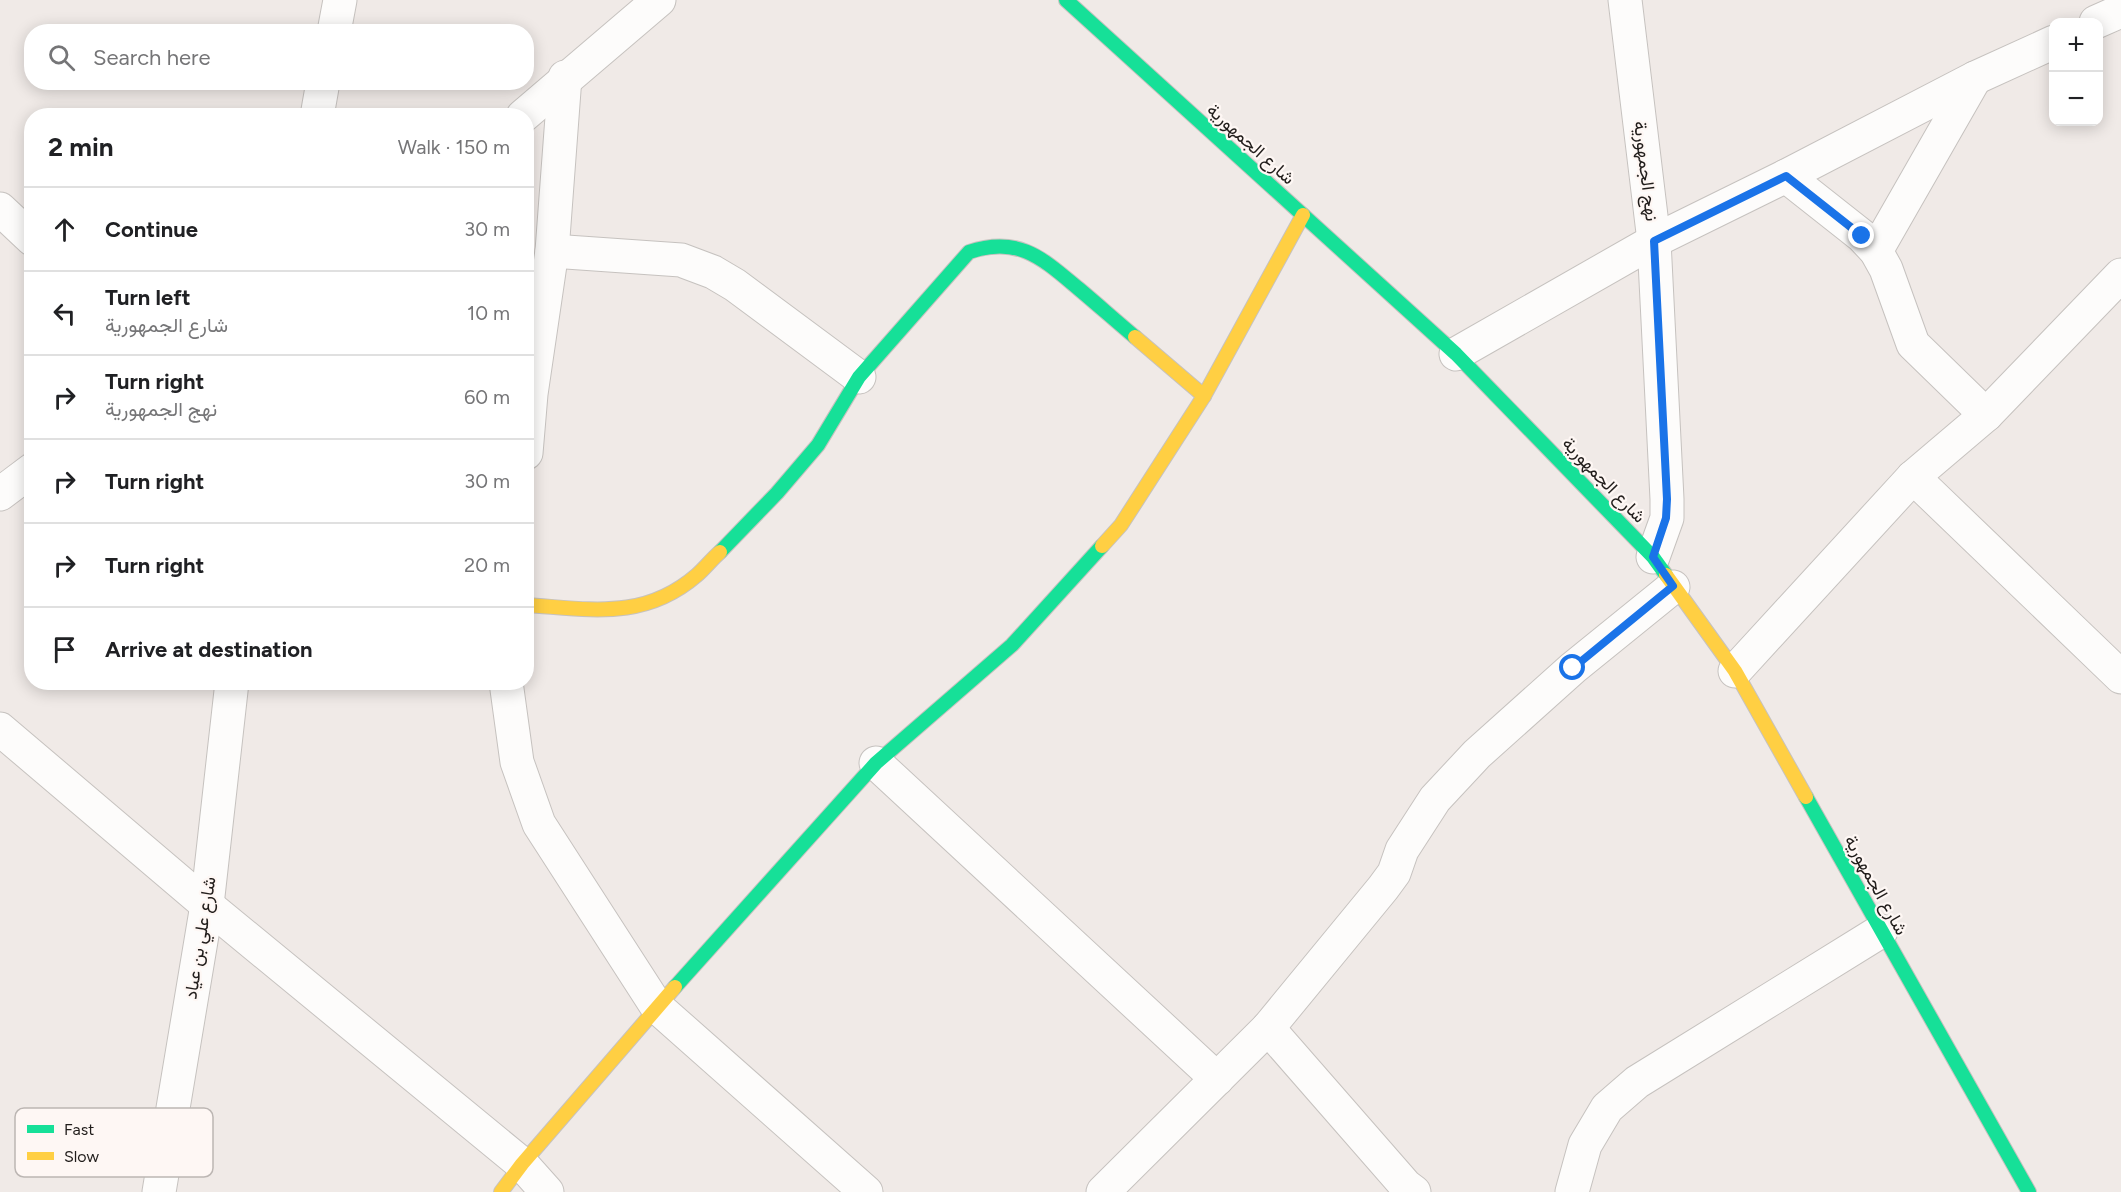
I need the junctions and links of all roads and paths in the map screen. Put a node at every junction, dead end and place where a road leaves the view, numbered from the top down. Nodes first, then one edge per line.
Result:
1 (340, 0) edge
2 (659, 0) edge
3 (1066, 0) edge
4 (1625, 0) edge
5 (2121, 11) edge
6 (2103, 19) edge
7 (336, 24) edge
8 (2049, 44) edge
9 (566, 77) junction
10 (1976, 78) junction
11 (321, 90) edge
12 (318, 108) edge
13 (532, 108) edge
14 (1786, 176) junction
15 (0, 209) edge
16 (1303, 215) junction
17 (24, 232) edge
18 (1654, 241) junction
19 (552, 251) junction
20 (1876, 251) junction
21 (2121, 275) edge
22 (1456, 354) junction
23 (534, 374) edge
24 (859, 377) junction
25 (1204, 396) junction
26 (1986, 415) junction
27 (24, 476) edge
28 (1913, 477) junction
29 (0, 494) edge
30 (1653, 557) junction
31 (1673, 586) junction
32 (534, 605) edge
33 (1735, 671) junction
34 (2121, 677) edge
35 (231, 690) edge
36 (507, 690) edge
37 (0, 729) edge
38 (876, 763) junction
39 (207, 904) junction
40 (1881, 931) junction
41 (657, 1007) junction
42 (1268, 1028) junction
43 (1217, 1079) junction
44 (173, 1108) edge
45 (522, 1164) junction
46 (162, 1177) edge
47 (159, 1192) edge
48 (501, 1192) edge
49 (547, 1192) edge
50 (866, 1192) edge
51 (1103, 1192) edge
52 (1414, 1192) edge
53 (1572, 1192) edge
54 (2029, 1192) edge

1 - 7 street
2 - 9 street
3 - 16 street, شارع الجمهورية
4 - 18 street, نهج الجمهورية
5 - 6 street
8 - 10 street
9 - 13 street
9 - 19 street
10 - 14 street
10 - 20 street
11 - 12 street
14 - 18 street
14 - 20 street
15 - 17 street
16 - 22 street, شارع الجمهورية
16 - 25 street
18 - 22 street
18 - 30 street, نهج الجمهورية
19 - 23 street
19 - 24 street
20 - 26 street
21 - 26 street
22 - 30 street, شارع الجمهورية
24 - 25 street
24 - 32 street
25 - 38 street
26 - 28 street
27 - 29 street
28 - 33 street
28 - 34 street
30 - 31 street, شارع الجمهورية
31 - 33 street, شارع الجمهورية
31 - 42 street
33 - 40 street, شارع الجمهورية
35 - 39 street, شارع علي بن عياد
36 - 41 street
37 - 39 street
38 - 41 street
38 - 43 street
39 - 44 street, شارع علي بن عياد
39 - 45 street
40 - 53 street
40 - 54 street, شارع الجمهورية
41 - 45 street
41 - 50 street
42 - 43 street
42 - 52 street
43 - 51 street
45 - 48 street
45 - 49 street
46 - 47 street, شارع علي بن عياد

